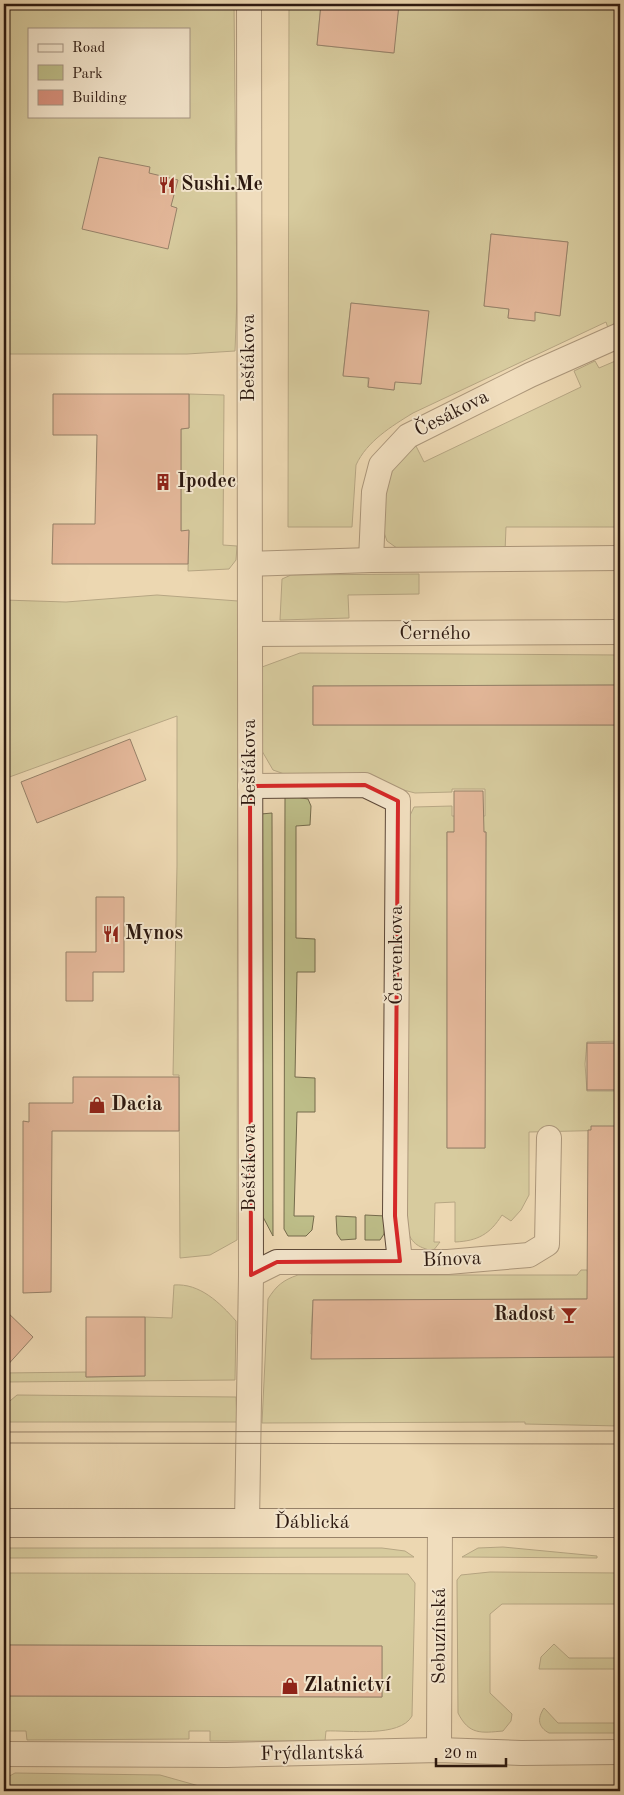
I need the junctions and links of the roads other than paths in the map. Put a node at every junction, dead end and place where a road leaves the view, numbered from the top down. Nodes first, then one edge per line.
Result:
1 (249, 4) edge
2 (620, 336) edge
3 (620, 558) edge
4 (371, 560) junction
5 (250, 564) junction
6 (620, 632) edge
7 (250, 634) junction
8 (250, 786) junction
9 (549, 1138) dead end
10 (400, 1261) junction
11 (250, 1275) junction
12 (4, 1522) edge
13 (440, 1522) junction
14 (247, 1523) junction
15 (620, 1523) edge
16 (439, 1750) junction
17 (620, 1752) edge
18 (4, 1754) edge

1 - 5 street, Bešťákova
2 - 4 street, Česákova
3 - 4 street
4 - 5 street
5 - 7 street, Bešťákova
6 - 7 street, Černého
7 - 8 street, Bešťákova
8 - 10 street, Červenkova
8 - 11 street, Bešťákova
9 - 10 street, Bínova
10 - 11 street, Bínova
11 - 14 street, Bešťákova
12 - 14 main road, Ďáblická
13 - 14 main road, Ďáblická
13 - 15 main road, Ďáblická
13 - 16 street, Sebuzínská
16 - 17 street, Frýdlantská
16 - 18 street, Frýdlantská

